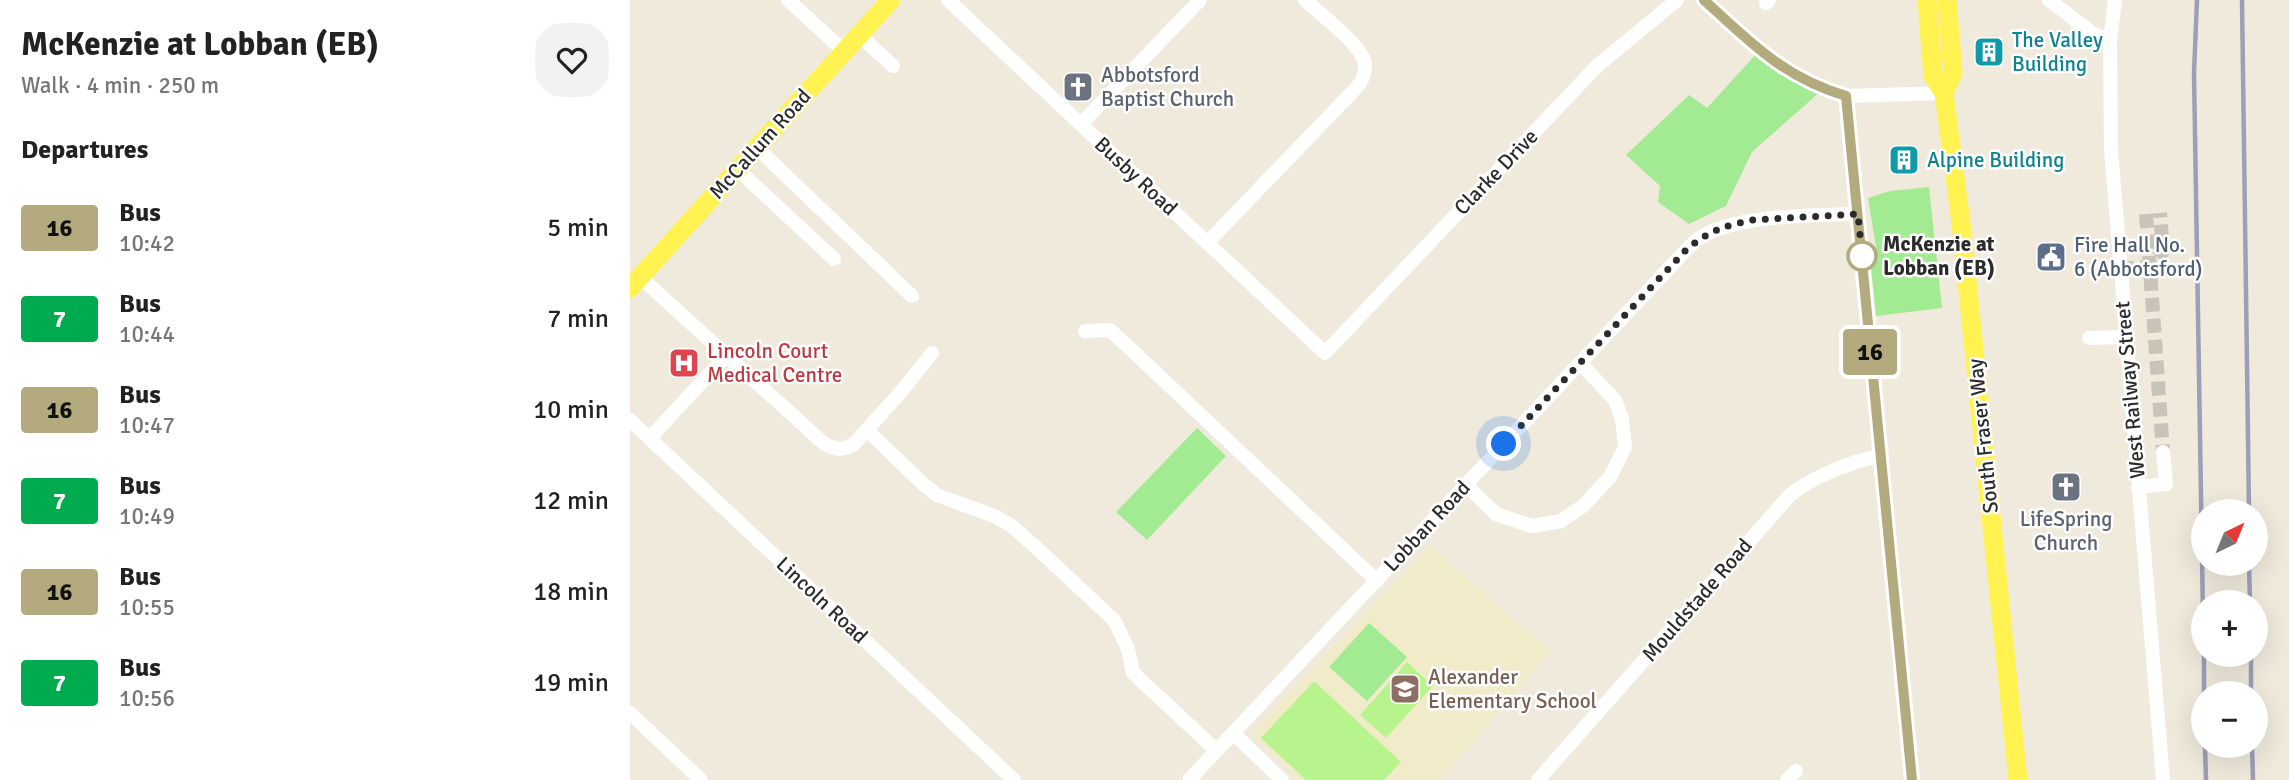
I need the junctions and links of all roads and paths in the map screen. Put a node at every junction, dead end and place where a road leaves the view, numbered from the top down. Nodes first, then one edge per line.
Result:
1 (788, 0) edge
2 (891, 0) edge
3 (948, 0) edge
4 (1200, 0) edge
5 (1305, 0) edge
6 (1677, 0) edge
7 (1704, 0) edge
8 (1927, 0) edge
9 (1947, 0) edge
10 (2049, 0) edge
11 (2115, 0) edge
12 (859, 35) junction
13 (2110, 41) junction
14 (844, 51) junction
15 (893, 66) dead end
16 (1944, 93) junction
17 (1846, 96) junction
18 (1081, 124) junction
19 (757, 148) junction
20 (737, 169) junction
21 (1858, 214) junction
22 (1208, 242) junction
23 (834, 259) dead end
24 (635, 282) edge
25 (912, 296) dead end
26 (1090, 331) dead end
27 (2125, 337) junction
28 (2089, 338) dead end
29 (1325, 352) joint
30 (932, 353) dead end
31 (726, 356) junction
32 (1580, 363) junction
33 (630, 420) edge
34 (867, 430) junction
35 (650, 438) junction
36 (2163, 452) tunnel mouth
37 (1880, 456) junction
38 (1466, 485) junction
39 (2138, 487) junction
40 (1377, 581) junction
41 (630, 713) edge
42 (1233, 733) junction
43 (1216, 750) junction
44 (701, 780) edge
45 (1014, 780) edge
46 (1189, 780) edge
47 (1282, 780) edge
48 (1538, 780) edge
49 (1912, 780) edge
50 (2018, 780) edge
51 (2163, 780) edge

1 - 14 street
2 - 12 main road, McCallum Road
3 - 18 street, Busby Road
4 - 18 street
5 - 22 street
6 - 29 street, Clarke Drive
7 - 17 street
8 - 16 main road, South Fraser Way
9 - 16 main road, South Fraser Way
10 - 13 street
11 - 13 street, West Railway Street
12 - 14 main road, McCallum Road
12 - 15 street
13 - 27 street, West Railway Street
14 - 19 main road, McCallum Road
16 - 17 street
16 - 50 main road, South Fraser Way
17 - 21 street
18 - 22 street, Busby Road
19 - 20 main road, McCallum Road
19 - 25 street
20 - 23 street
20 - 24 main road, McCallum Road
21 - 32 street, Lobban Road
21 - 37 street
22 - 29 street, Busby Road
24 - 31 street
26 - 40 street
27 - 28 street
27 - 39 street, West Railway Street
30 - 34 street
31 - 34 street
31 - 35 street
32 - 38 street, Lobban Road
32 - 38 street
33 - 35 street, Lincoln Road
34 - 43 street
35 - 45 street, Lincoln Road
36 - 39 street
37 - 48 street, Mouldstade Road
37 - 49 street
38 - 40 street, Lobban Road
39 - 51 street, West Railway Street
40 - 42 street, Lobban Road
41 - 44 street
42 - 43 street, Lobban Road
42 - 47 street
43 - 46 street, Lobban Road

